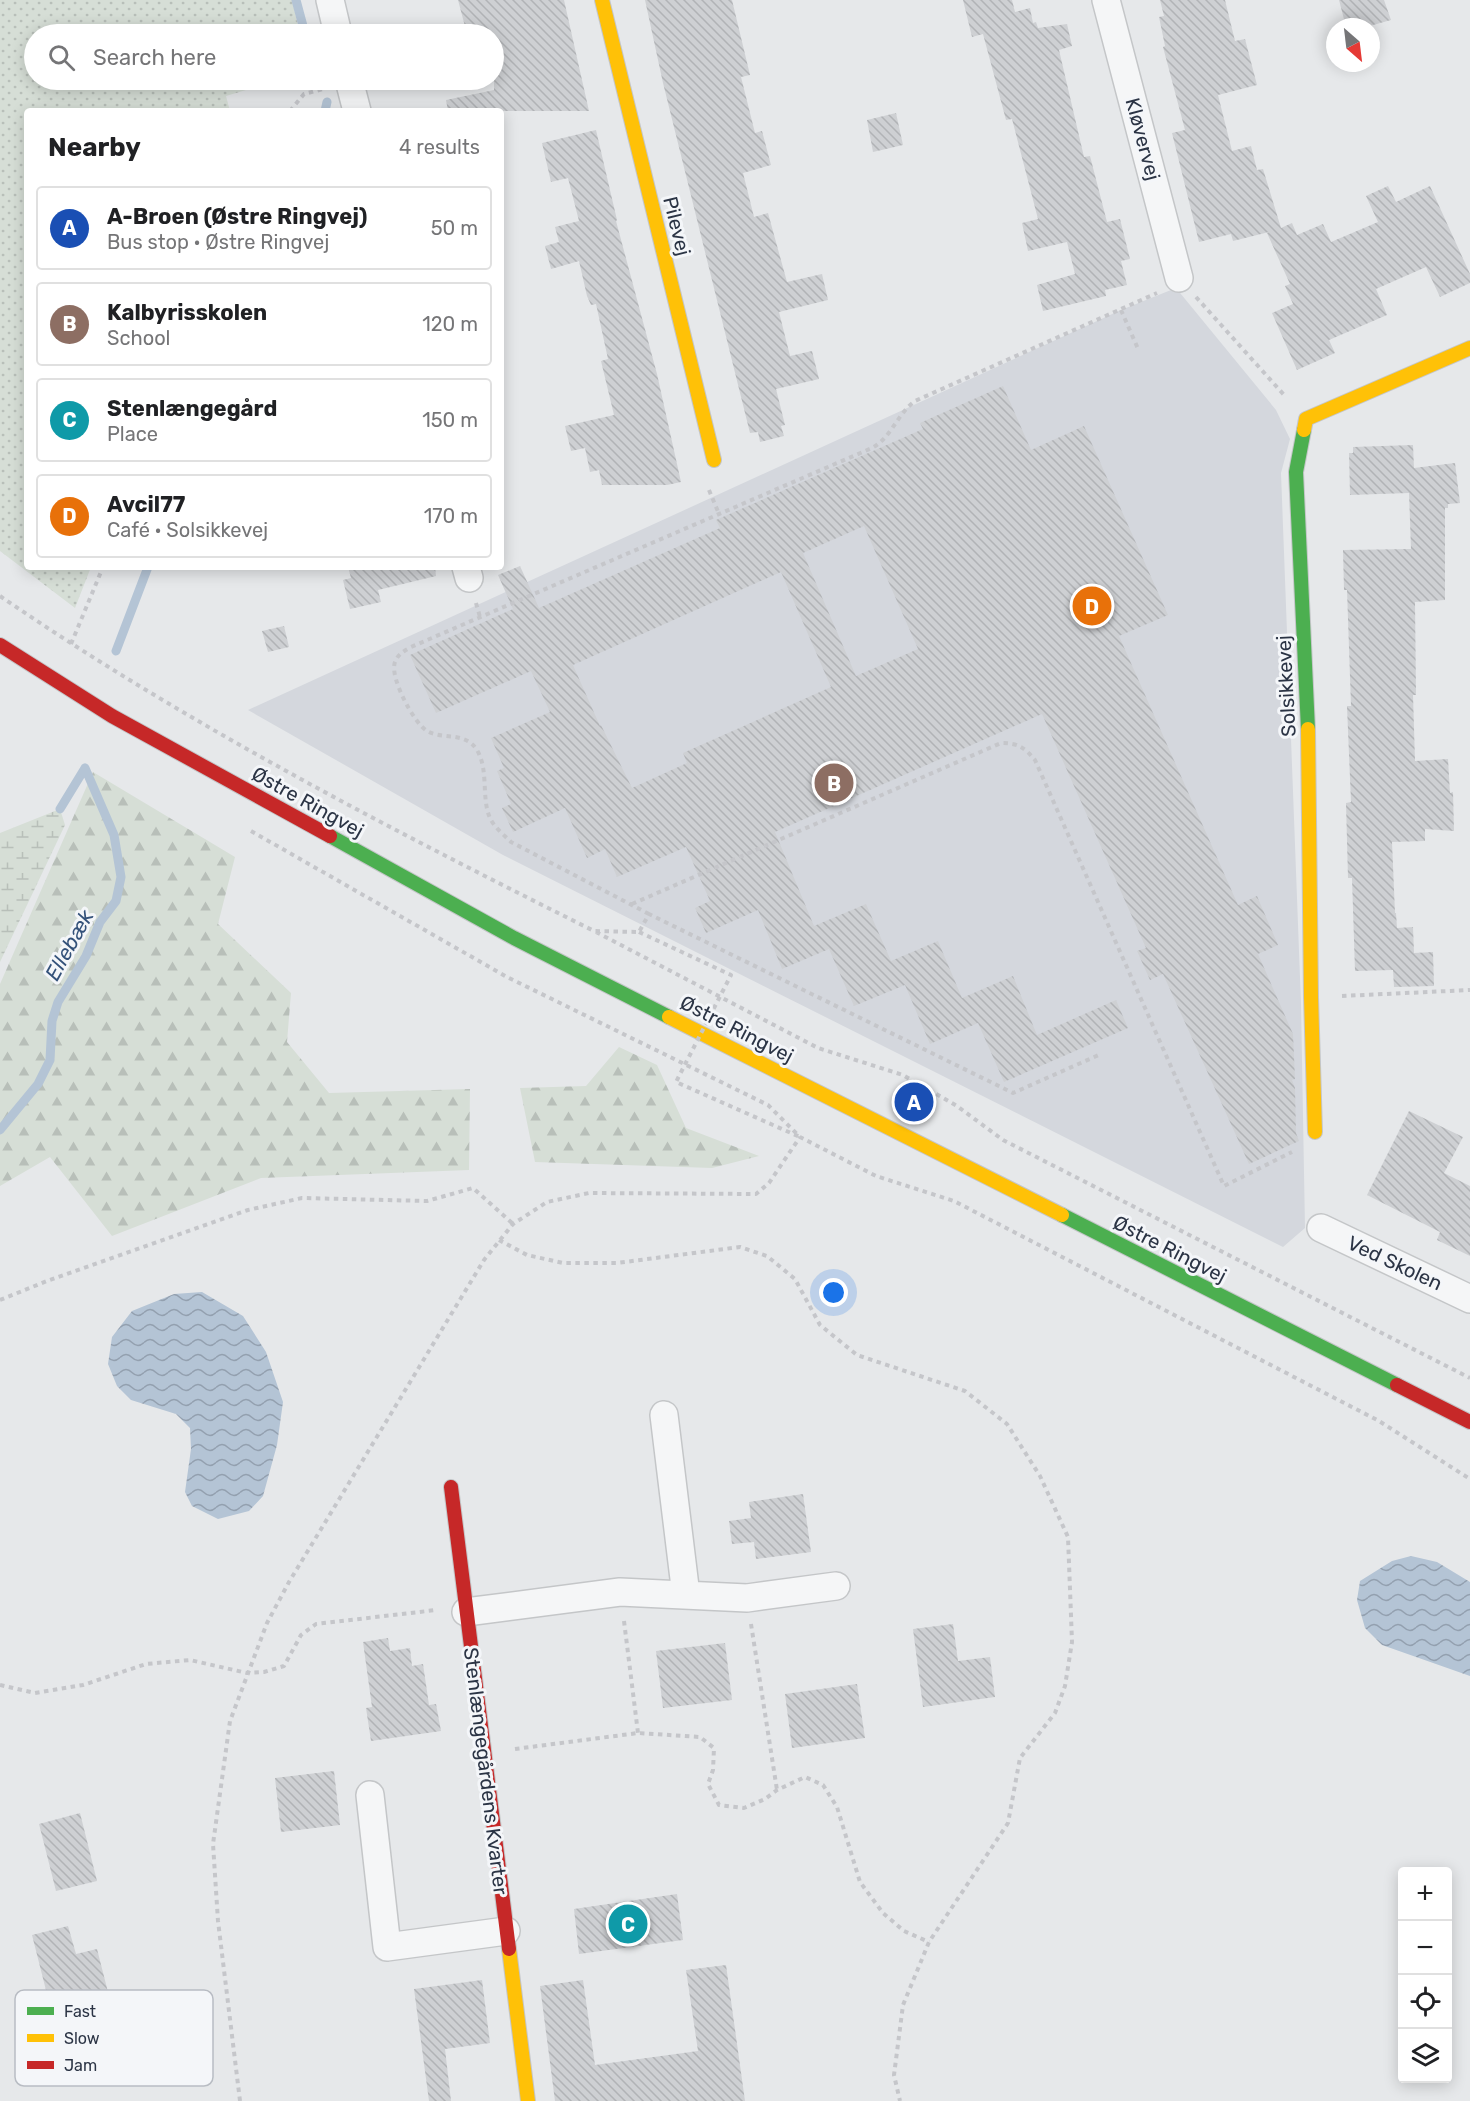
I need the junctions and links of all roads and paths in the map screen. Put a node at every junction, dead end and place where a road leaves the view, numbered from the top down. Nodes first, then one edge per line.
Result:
1 (330, 0) edge
2 (602, 0) edge
3 (1106, 0) edge
4 (336, 24) edge
5 (318, 90) edge
6 (352, 90) edge
7 (292, 108) edge
8 (356, 108) edge
9 (1179, 278) junction
10 (1121, 310) junction
11 (1470, 348) edge
12 (1139, 351) dead end
13 (1306, 419) junction
14 (714, 460) dead end
15 (102, 570) edge
16 (0, 596) edge
17 (0, 645) edge
18 (71, 645) junction
19 (632, 904) junction
20 (649, 914) junction
21 (594, 931) junction
22 (639, 932) junction
23 (1470, 990) edge
24 (1311, 997) junction
25 (1101, 1054) dead end
26 (1315, 1132) joint
27 (513, 1224) junction
28 (1321, 1228) dead end
29 (499, 1240) junction
30 (1470, 1299) edge
31 (0, 1300) edge
32 (1470, 1378) edge
33 (664, 1415) dead end
34 (1470, 1422) edge
35 (451, 1488) dead end
36 (836, 1586) dead end
37 (620, 1592) junction
38 (686, 1595) junction
39 (747, 1598) junction
40 (466, 1612) junction
41 (247, 1673) junction
42 (0, 1685) edge
43 (638, 1733) junction
44 (483, 1753) junction
45 (777, 1790) junction
46 (370, 1795) dead end
47 (506, 1931) junction
48 (929, 1942) junction
49 (240, 2101) edge
50 (528, 2101) edge
51 (900, 2101) edge

1 - 4 street
2 - 14 street, Pilevej
3 - 9 street, Kløvervej
5 - 7 path
6 - 8 street
9 - 10 path
9 - 13 path
10 - 12 path
10 - 19 path
11 - 13 street
13 - 24 street, Solsikkevej
15 - 18 path
16 - 18 path
17 - 34 street, Østre Ringvej
18 - 21 path
19 - 20 path
19 - 26 path
20 - 22 path
20 - 25 path
21 - 22 path
21 - 32 path
22 - 27 path, bridge
23 - 24 path
24 - 26 street, Solsikkevej
27 - 29 path
27 - 31 path
28 - 30 street, Ved Skolen
29 - 41 path
29 - 48 path
33 - 38 street
35 - 40 street, Stenlængegårdens Kvarter
36 - 39 street
37 - 38 street
37 - 40 street
37 - 43 path
38 - 39 street
39 - 45 path
40 - 41 path
40 - 44 street, Stenlængegårdens Kvarter
41 - 42 path
41 - 49 path
43 - 44 path
43 - 45 path
44 - 47 street, Stenlængegårdens Kvarter
45 - 48 path
46 - 47 street
47 - 50 street, Stenlængegårdens Kvarter
48 - 51 path

